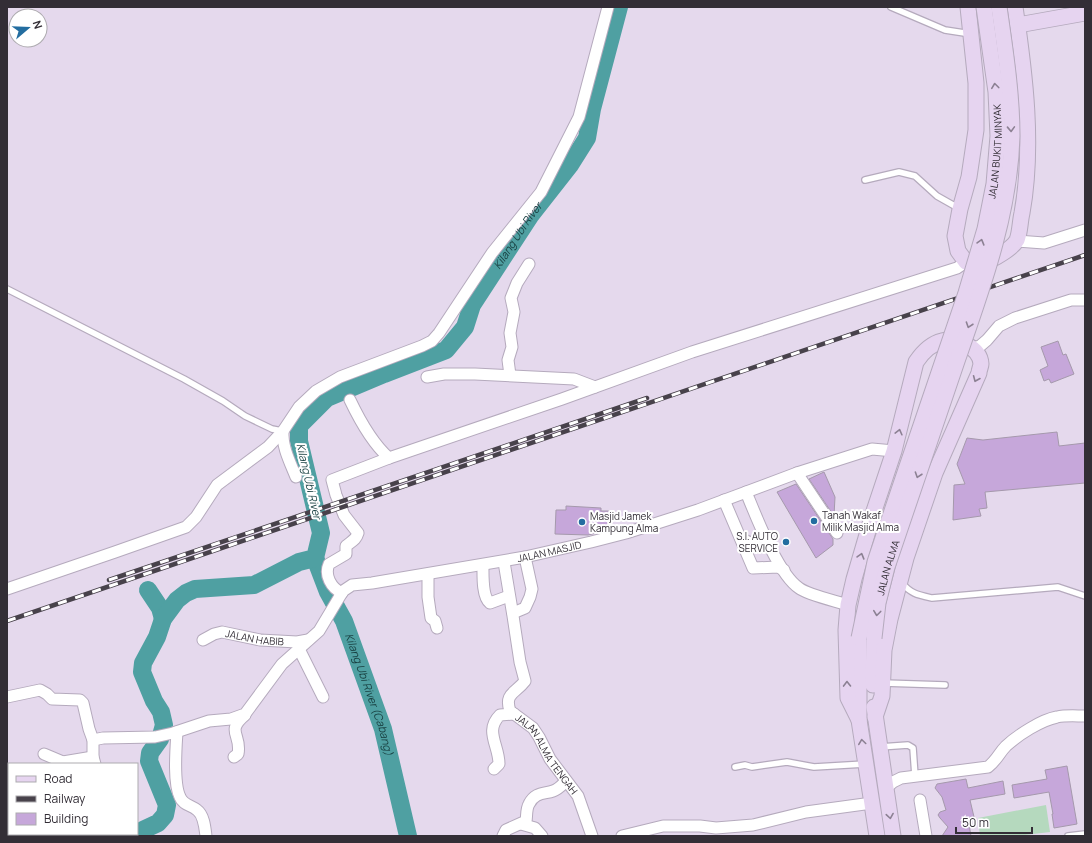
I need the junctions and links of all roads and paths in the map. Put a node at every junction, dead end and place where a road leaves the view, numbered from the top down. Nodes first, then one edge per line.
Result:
1 (608, 7) edge
2 (891, 7) edge
3 (968, 7) edge
4 (984, 7) edge
5 (999, 7) edge
6 (1015, 7) edge
7 (1085, 13) edge
8 (1018, 25) junction
9 (971, 34) junction
10 (865, 180) dead end
11 (960, 209) junction
12 (1085, 230) edge
13 (1017, 241) junction
14 (966, 262) junction
15 (529, 264) dead end
16 (7, 288) edge
17 (982, 288) joint
18 (966, 293) joint
19 (1085, 300) edge
20 (972, 348) junction
21 (510, 375) junction
22 (428, 377) dead end
23 (595, 387) junction
24 (350, 400) dead end
25 (283, 431) junction
26 (894, 452) junction
27 (389, 458) junction
28 (797, 473) junction
29 (296, 477) dead end
30 (746, 492) junction
31 (724, 500) junction
32 (837, 533) dead end
33 (739, 535) junction
34 (775, 555) junction
35 (525, 558) junction
36 (504, 562) junction
37 (483, 565) junction
38 (784, 570) junction
39 (428, 574) junction
40 (900, 581) junction
41 (7, 589) edge
42 (341, 594) junction
43 (509, 596) junction
44 (1085, 596) edge
45 (848, 605) junction
46 (513, 613) junction
47 (437, 628) dead end
48 (203, 640) dead end
49 (308, 640) junction
50 (299, 649) junction
51 (882, 683) junction
52 (945, 684) dead end
53 (7, 698) edge
54 (323, 698) dead end
55 (245, 714) junction
56 (514, 714) junction
57 (1085, 716) edge
58 (875, 717) junction
59 (859, 720) junction
60 (175, 732) junction
61 (93, 740) junction
62 (879, 747) junction
63 (44, 754) dead end
64 (234, 756) dead end
65 (94, 760) edge
66 (865, 764) junction
67 (736, 767) dead end
68 (494, 769) dead end
69 (915, 776) junction
70 (566, 780) junction
71 (886, 788) junction
72 (920, 800) dead end
73 (872, 803) junction
74 (521, 824) junction
75 (1085, 834) edge
76 (206, 836) edge
77 (503, 836) edge
78 (542, 836) edge
79 (592, 836) edge
80 (622, 836) edge
81 (877, 836) edge
82 (893, 836) edge
83 (926, 836) edge
84 (1068, 836) edge

1 - 25 street
2 - 9 lane
3 - 9 main road
18 -> 4 main road, JALAN BUKIT MINYAK, bridge
5 -> 17 main road, JALAN BUKIT MINYAK, bridge
6 - 8 main road
7 - 8 main road
8 - 13 main road
9 - 11 main road
10 - 11 lane
11 - 14 main road
12 - 13 street
13 - 14 main road
14 - 23 street
15 - 21 street
16 - 25 lane
17 -> 58 main road, JALAN ALMA, bridge
18 - 59 main road, JALAN ALMA, bridge
19 - 20 street
26 -> 20 main road
20 -> 40 main road
21 - 22 street
21 - 23 street
23 - 27 street
24 - 27 street
25 - 29 street
25 - 41 street
26 - 28 street, JALAN MASJID
45 -> 26 main road
27 - 42 street
28 - 30 street, JALAN MASJID
28 - 32 street
30 - 31 street, JALAN MASJID
30 - 34 street
31 - 33 street
31 - 35 street, JALAN MASJID
33 - 34 lane
33 - 38 street
34 - 38 street
35 - 36 street, JALAN MASJID
35 - 46 street
36 - 37 street, JALAN MASJID
36 - 43 street, JALAN ALMA TENGAH
37 - 39 street, JALAN MASJID
37 - 43 street
38 - 45 street
39 - 42 street, JALAN MASJID
39 - 47 street
40 - 44 lane
40 - 51 main road
42 - 49 street
43 - 46 street, JALAN ALMA TENGAH
59 -> 45 main road
46 - 56 street, JALAN ALMA TENGAH
48 - 49 street, JALAN HABIB
49 - 50 street
50 - 54 street
50 - 55 street
51 - 52 lane
51 - 58 main road
53 - 61 street
55 - 60 street
55 - 64 street
56 - 68 street
56 - 70 street, JALAN ALMA TENGAH
57 - 69 street
58 - 62 main road, JALAN ALMA
66 -> 59 main road, JALAN ALMA
60 - 61 street
60 - 76 street
61 - 65 street
62 - 69 lane
62 - 71 main road, JALAN ALMA
63 - 65 street
66 - 67 lane
66 - 73 main road, JALAN ALMA
69 - 71 street
70 - 74 street
70 - 79 street, JALAN ALMA TENGAH
71 -> 82 main road, JALAN ALMA
72 - 83 street
73 - 80 street
73 - 81 main road, JALAN ALMA
74 - 77 street
74 - 78 street
75 - 84 lane

